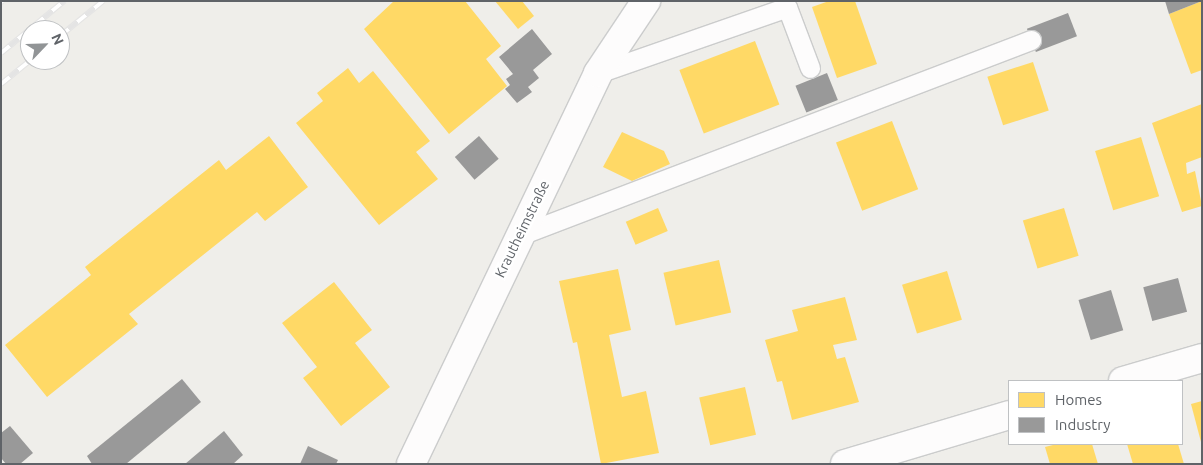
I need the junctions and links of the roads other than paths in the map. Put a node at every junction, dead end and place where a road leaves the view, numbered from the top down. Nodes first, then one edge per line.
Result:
1 (646, 1) edge
2 (1031, 40) dead end
3 (810, 68) dead end
4 (598, 73) junction
5 (520, 235) junction
6 (1202, 358) edge
7 (1126, 380) edge
8 (1008, 415) edge
9 (411, 464) edge
10 (844, 464) edge

1 - 4 street, Krautheimstraße
2 - 5 lane
3 - 4 lane
4 - 5 street, Krautheimstraße
5 - 9 street, Krautheimstraße
6 - 7 street
8 - 10 street

